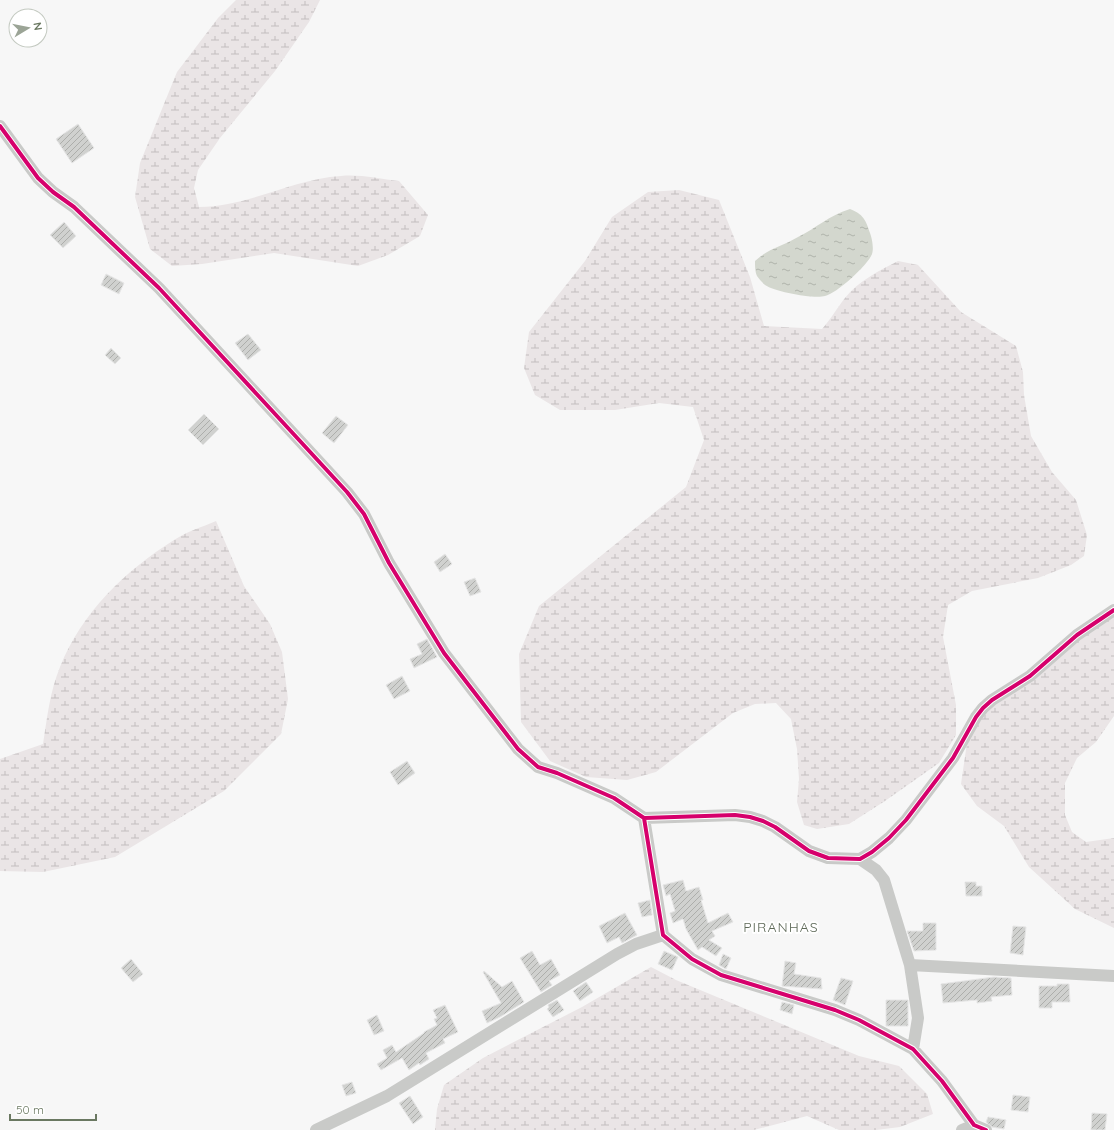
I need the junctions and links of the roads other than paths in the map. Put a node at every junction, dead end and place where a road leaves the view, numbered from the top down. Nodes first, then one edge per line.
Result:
1 (0, 126) edge
2 (1114, 610) edge
3 (644, 818) junction
4 (860, 859) junction
5 (663, 935) junction
6 (910, 965) junction
7 (1114, 976) edge
8 (913, 1049) junction
9 (974, 1125) junction
10 (316, 1130) edge
11 (962, 1130) edge
12 (986, 1130) edge

1 - 3 street
2 - 4 street
3 - 4 street
3 - 5 street
4 - 6 street
5 - 8 street
5 - 10 street
6 - 7 street
6 - 8 street
8 - 9 street
9 - 11 street
9 - 12 street

